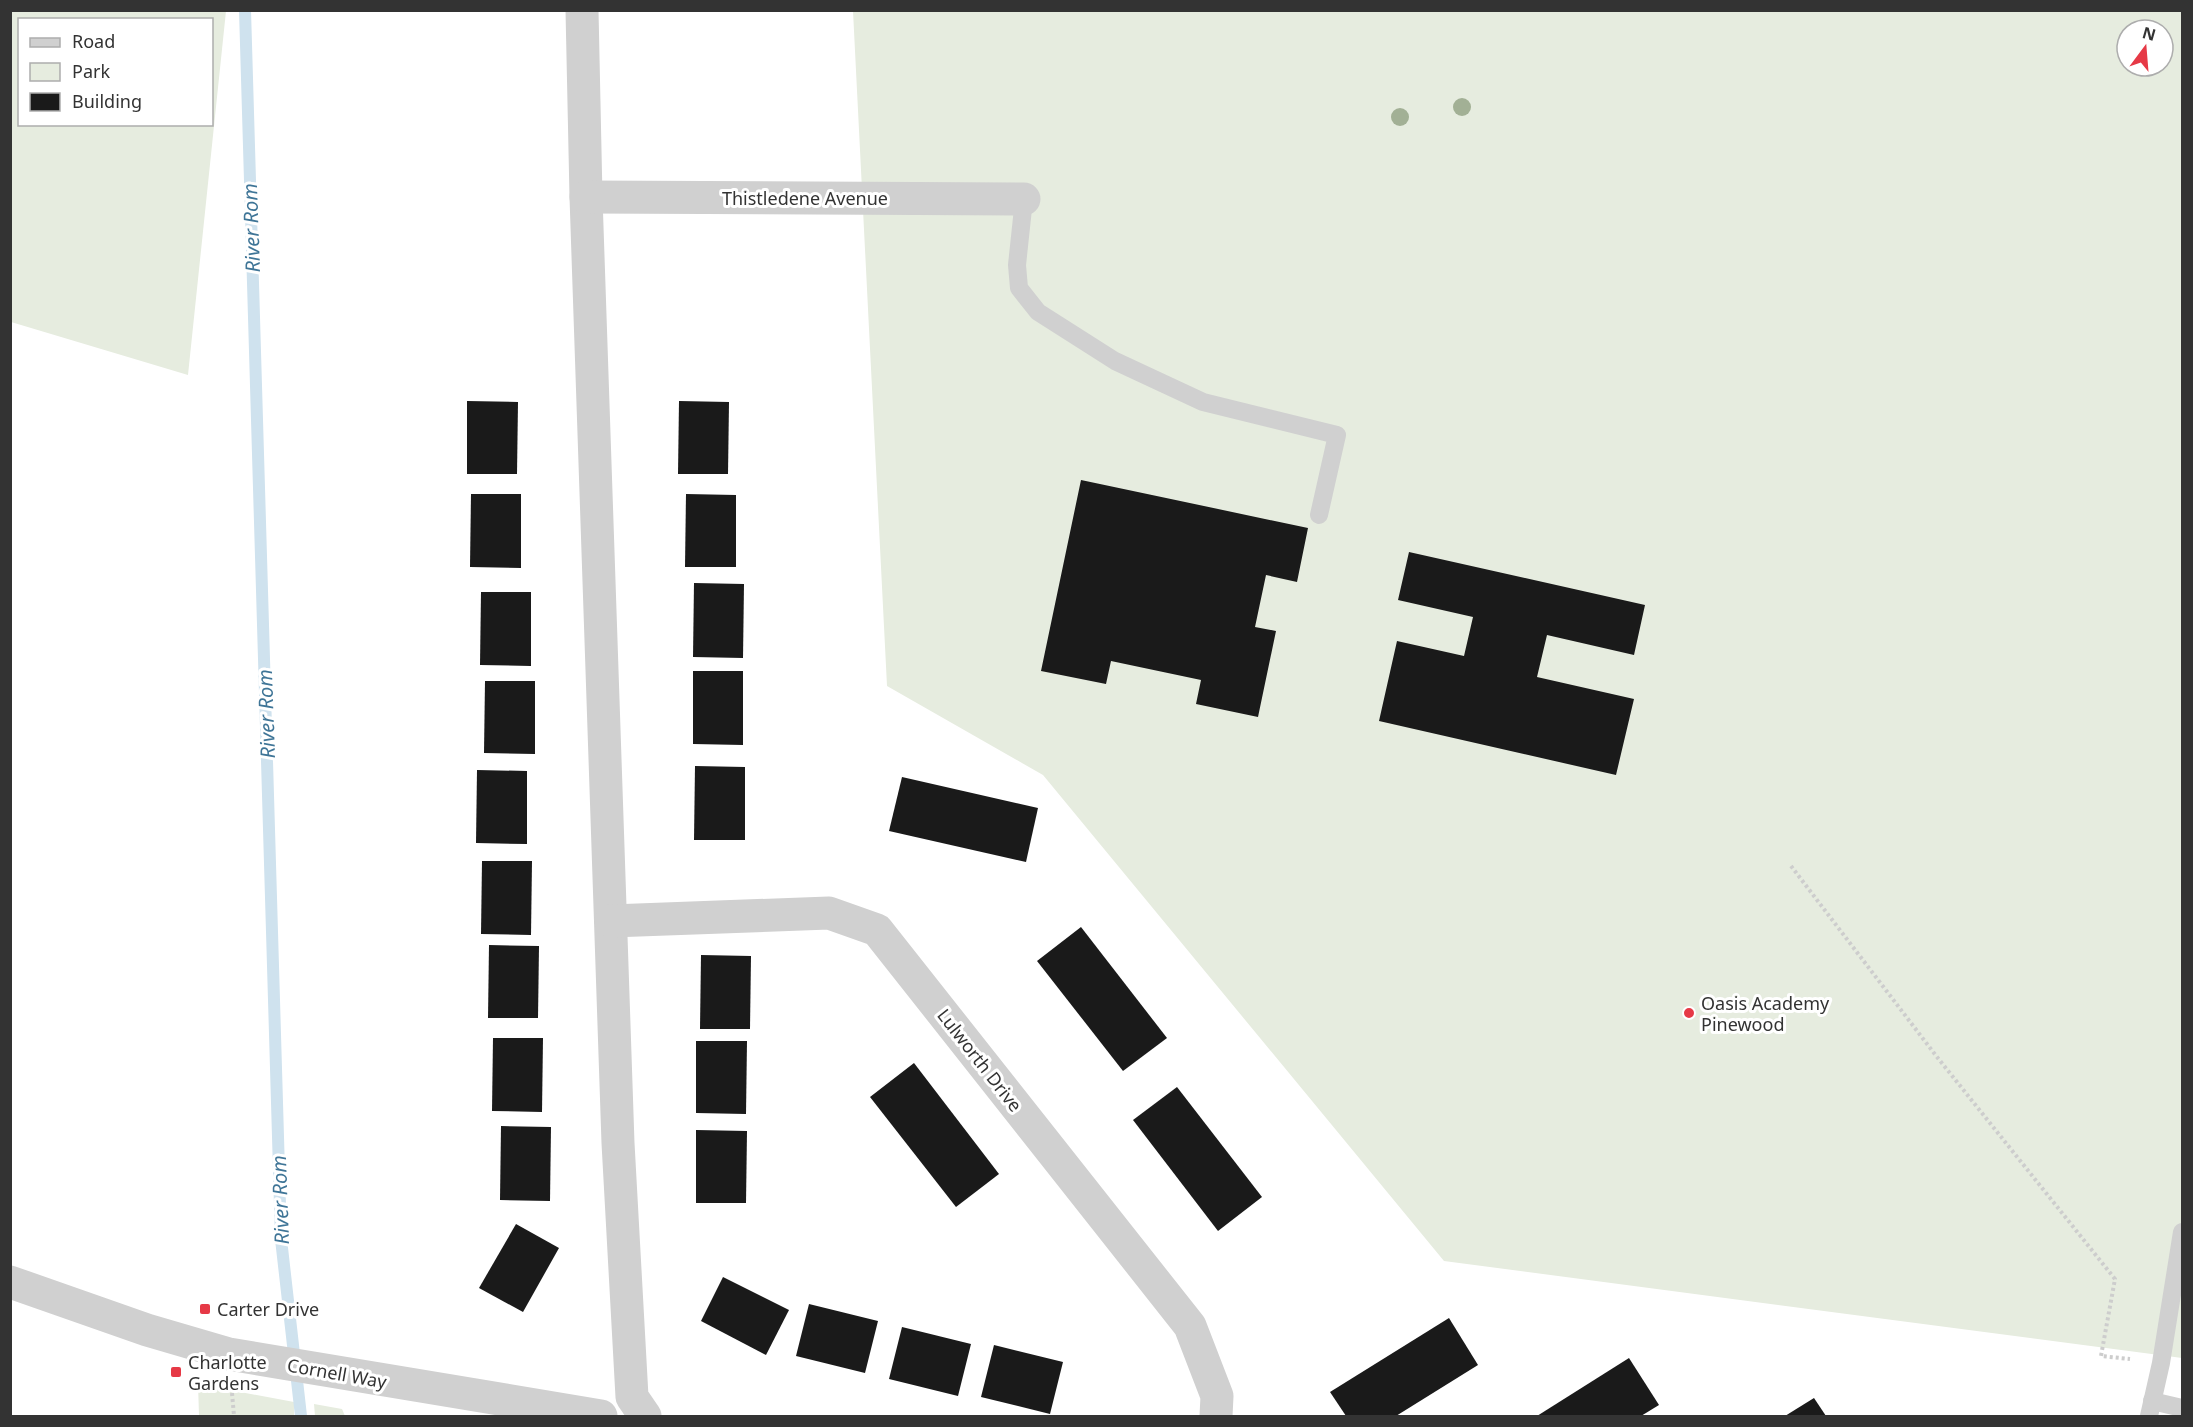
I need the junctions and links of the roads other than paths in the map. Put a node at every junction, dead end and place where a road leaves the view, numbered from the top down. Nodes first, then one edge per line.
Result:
1 (582, 10) edge
2 (586, 197) junction
3 (1024, 199) joint
4 (1319, 515) dead end
5 (611, 921) junction
6 (2182, 1232) edge
7 (10, 1282) edge
8 (2182, 1408) edge
9 (2150, 1409) edge
10 (601, 1416) edge
11 (645, 1416) edge
12 (1216, 1416) edge

1 - 2 street
2 - 3 street, Thistledene Avenue
2 - 5 street
3 - 4 lane
5 - 11 street
5 - 12 street, Lulworth Drive
6 - 9 lane
7 - 10 street, Cornell Way
8 - 9 lane

